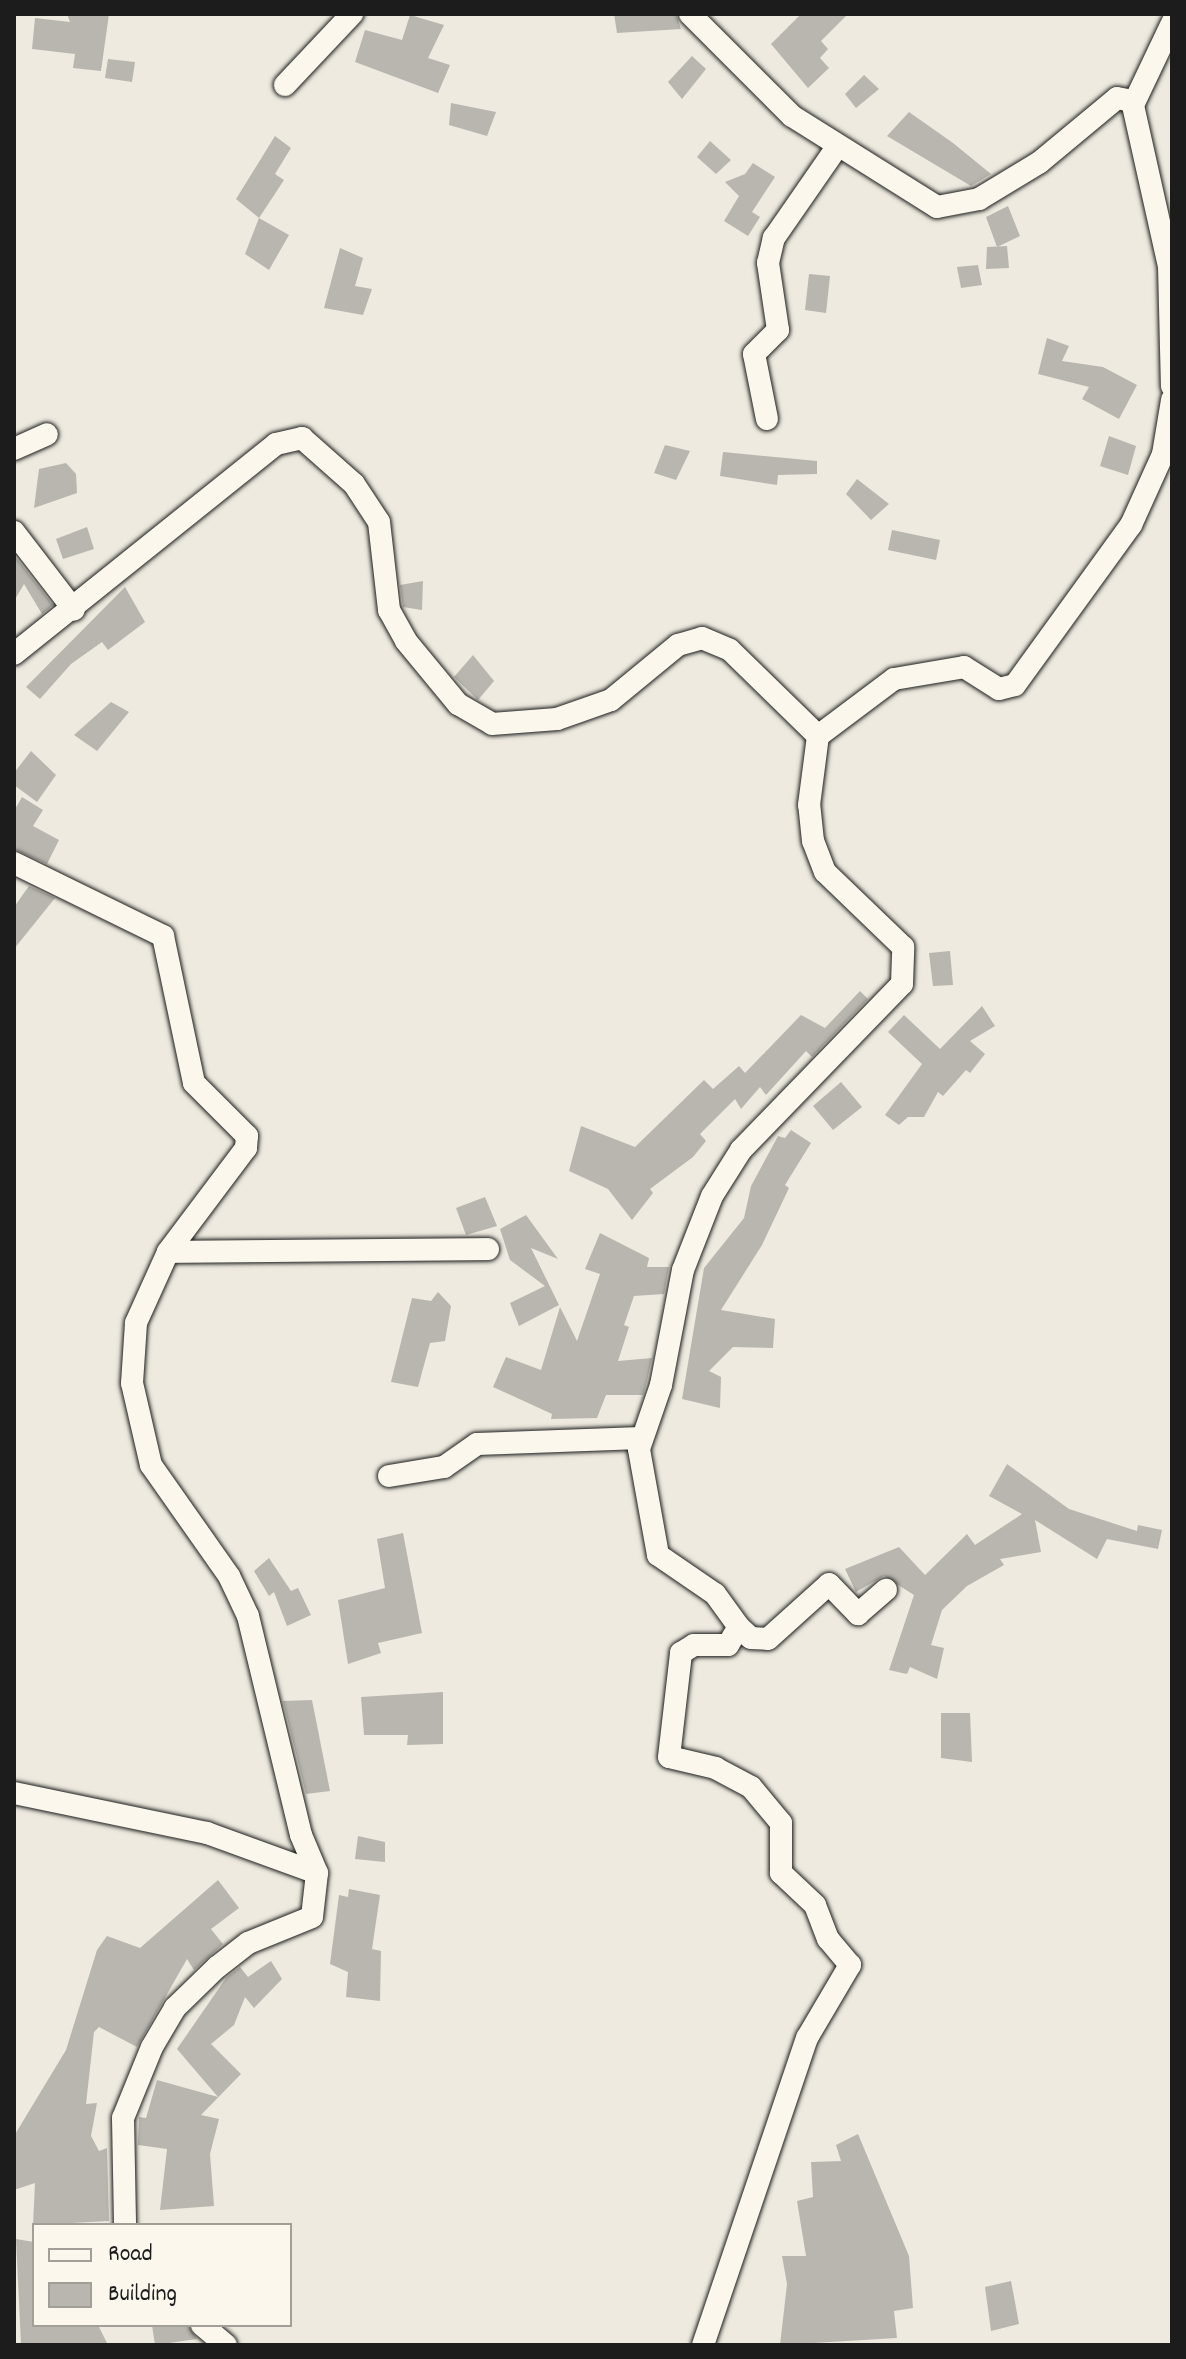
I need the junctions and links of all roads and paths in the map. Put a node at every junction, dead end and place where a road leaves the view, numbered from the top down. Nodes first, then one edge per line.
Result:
1 (352, 14) edge
2 (690, 14) edge
3 (1172, 23) edge
4 (285, 85) dead end
5 (1134, 103) junction
6 (837, 147) junction
7 (1167, 211) edge
8 (1172, 386) edge
9 (1172, 400) edge
10 (767, 419) dead end
11 (47, 434) dead end
12 (14, 449) edge
13 (14, 532) edge
14 (74, 610) junction
15 (14, 654) edge
16 (818, 736) junction
17 (14, 863) edge
18 (488, 1249) dead end
19 (168, 1252) junction
20 (641, 1438) junction
21 (389, 1476) dead end
22 (886, 1590) dead end
23 (739, 1627) junction
24 (14, 1793) edge
25 (317, 1873) junction
26 (125, 2223) edge
27 (204, 2327) edge
28 (226, 2345) edge
29 (703, 2345) edge

1 - 4 street
2 - 6 street
3 - 5 street
5 - 6 street
5 - 7 street
6 - 10 street
7 - 8 street
9 - 16 street
11 - 12 street
13 - 14 street
14 - 15 street
14 - 16 street
16 - 20 street
17 - 19 street
18 - 19 street
19 - 25 street
20 - 21 street
20 - 23 street
22 - 23 street
23 - 29 street
24 - 25 street
25 - 26 street
27 - 28 street

